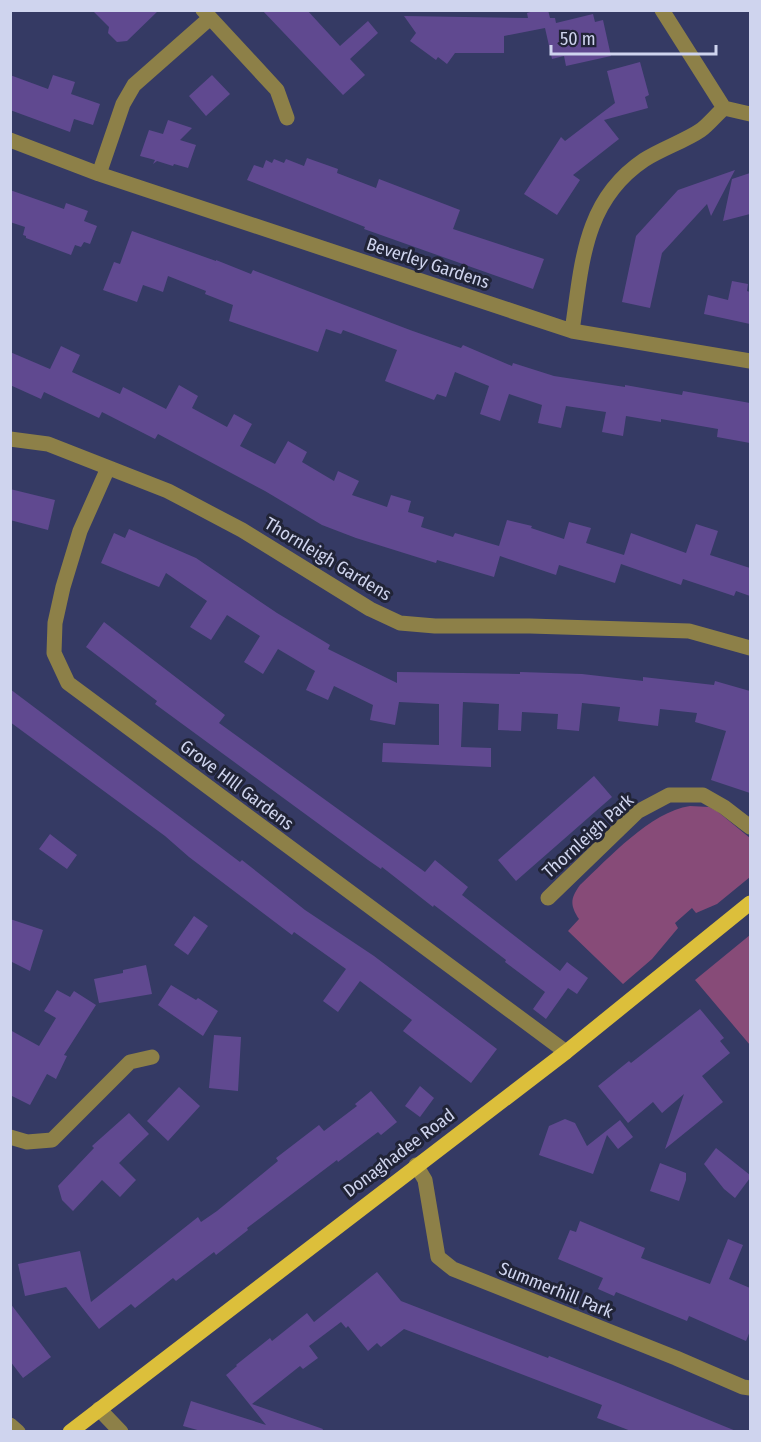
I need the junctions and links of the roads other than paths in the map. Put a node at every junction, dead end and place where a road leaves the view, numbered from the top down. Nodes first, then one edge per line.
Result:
1 (662, 10) edge
2 (206, 14) edge
3 (724, 108) junction
4 (750, 114) edge
5 (287, 118) dead end
6 (10, 140) edge
7 (99, 174) junction
8 (572, 331) junction
9 (750, 361) edge
10 (10, 439) edge
11 (108, 468) junction
12 (750, 648) edge
13 (750, 827) edge
14 (548, 898) dead end
15 (750, 903) edge
16 (566, 1052) junction
17 (152, 1057) dead end
18 (10, 1137) edge
19 (416, 1165) junction
20 (750, 1388) edge
21 (99, 1408) junction
22 (10, 1425) edge
23 (18, 1431) edge
24 (69, 1431) edge
25 (121, 1431) edge

1 - 3 street
2 - 5 street
2 - 7 street
3 - 4 street
3 - 8 street
6 - 7 street, Beverley Gardens
7 - 8 street, Beverley Gardens
8 - 9 street, Beverley Gardens
10 - 11 street, Thornleigh Gardens
11 - 12 street, Thornleigh Gardens
11 - 16 street, Grove HIll Gardens
13 - 14 street, Thornleigh Park
15 - 16 main road, Donaghadee Road
16 - 19 main road, Donaghadee Road
17 - 18 street
19 - 20 street, Summerhill Park
19 - 21 main road, Donaghadee Road
21 - 24 main road, Donaghadee Road
21 - 25 street
22 - 23 street

